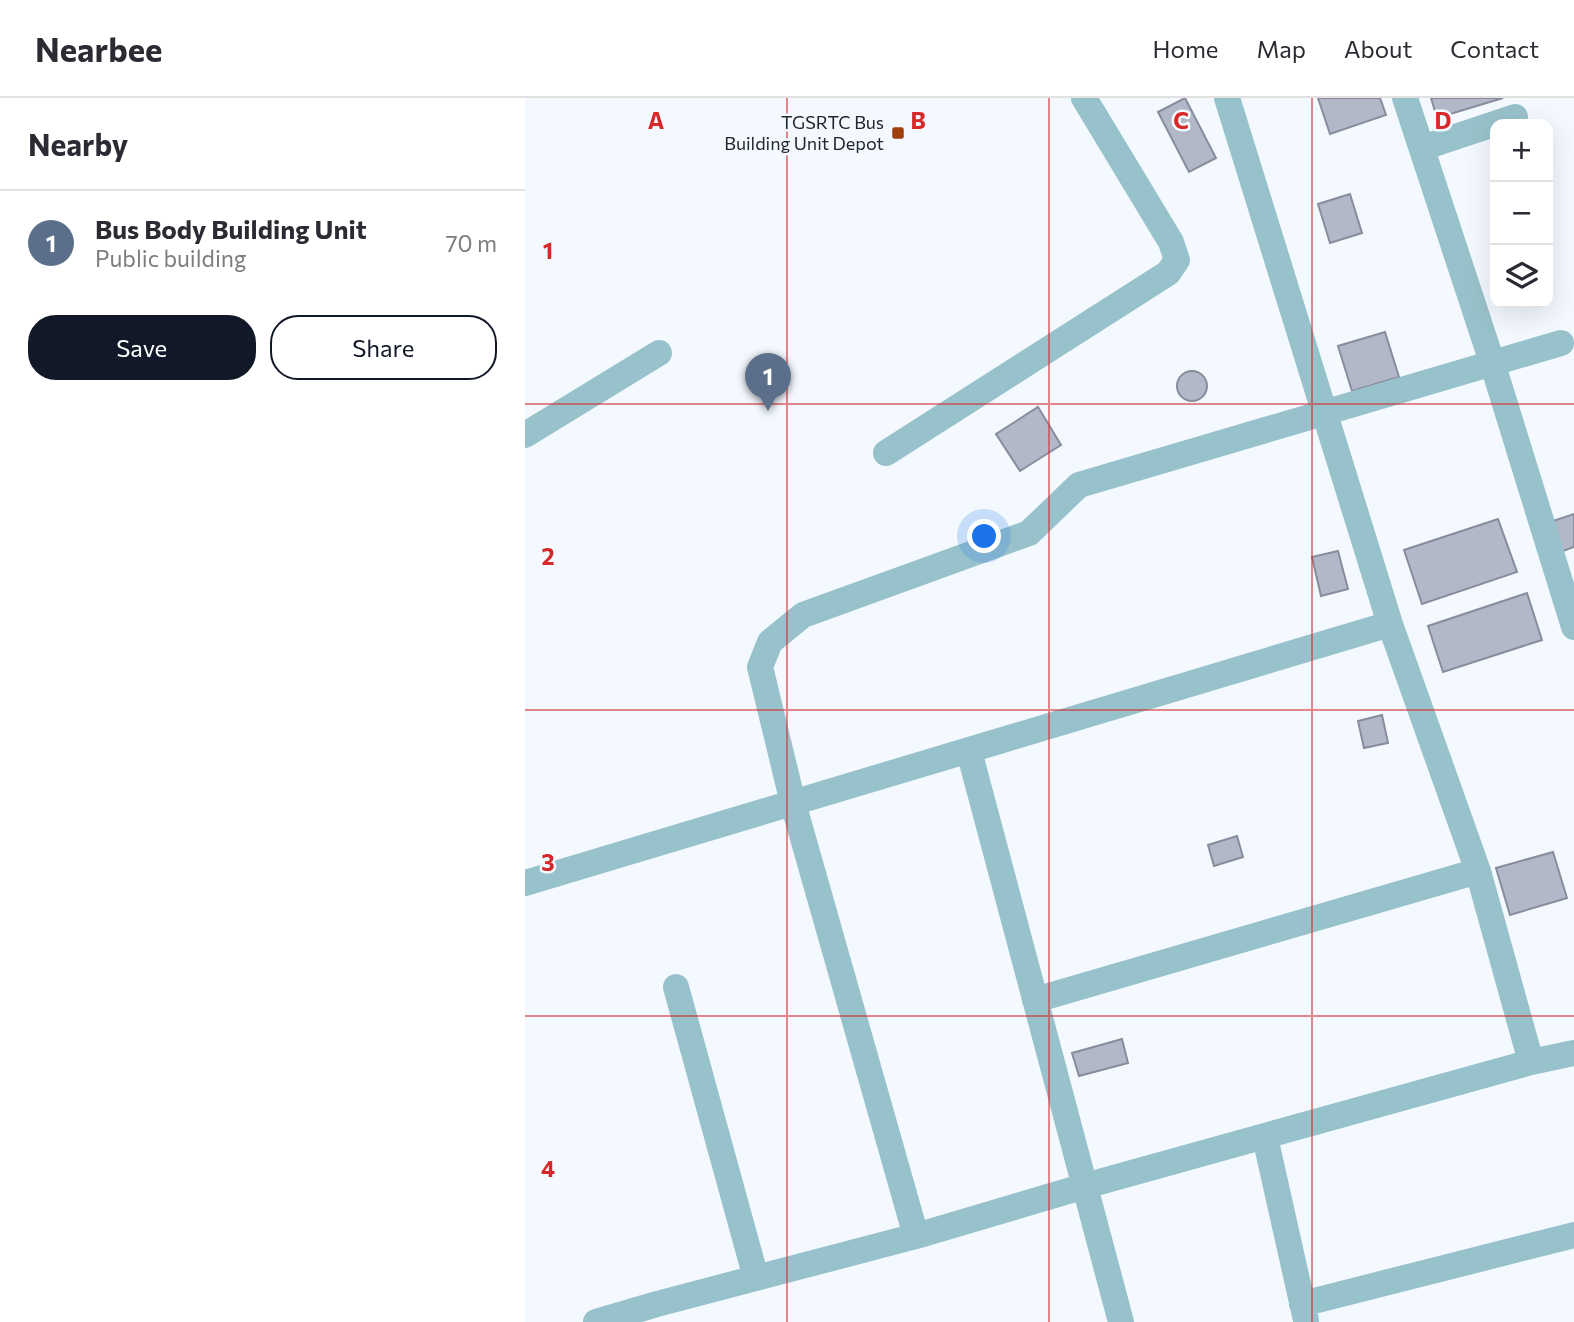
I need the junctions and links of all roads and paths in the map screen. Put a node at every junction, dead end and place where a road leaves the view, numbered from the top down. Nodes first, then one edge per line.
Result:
1 (1084, 98) edge
2 (1227, 98) edge
3 (1405, 98) edge
4 (1515, 117) dead end
5 (1422, 148) junction
6 (1562, 343) dead end
7 (659, 353) dead end
8 (1492, 362) junction
9 (1324, 412) junction
10 (525, 435) edge
11 (886, 453) dead end
12 (1390, 624) junction
13 (1574, 627) edge
14 (969, 751) junction
15 (793, 803) junction
16 (1478, 871) junction
17 (525, 883) edge
18 (676, 987) dead end
19 (1035, 1000) junction
20 (1574, 1053) edge
21 (1531, 1062) junction
22 (1265, 1137) junction
23 (1085, 1186) junction
24 (1574, 1235) edge
25 (916, 1236) junction
26 (756, 1278) junction
27 (660, 1313) edge
28 (1304, 1313) edge
29 (596, 1322) edge
30 (1121, 1322) edge

1 - 11 street
2 - 9 street
3 - 5 street
4 - 5 street
5 - 8 street
6 - 8 street
7 - 10 street
8 - 9 street
8 - 13 street
9 - 12 street
9 - 15 street
12 - 14 street
12 - 16 street
14 - 15 street
14 - 19 street
15 - 17 street
15 - 25 street
16 - 19 street
16 - 21 street
18 - 26 street
19 - 23 street
20 - 21 street
21 - 22 street
22 - 23 street
22 - 28 street
23 - 25 street
23 - 30 street
24 - 28 street
25 - 26 street
26 - 27 street
27 - 29 street

